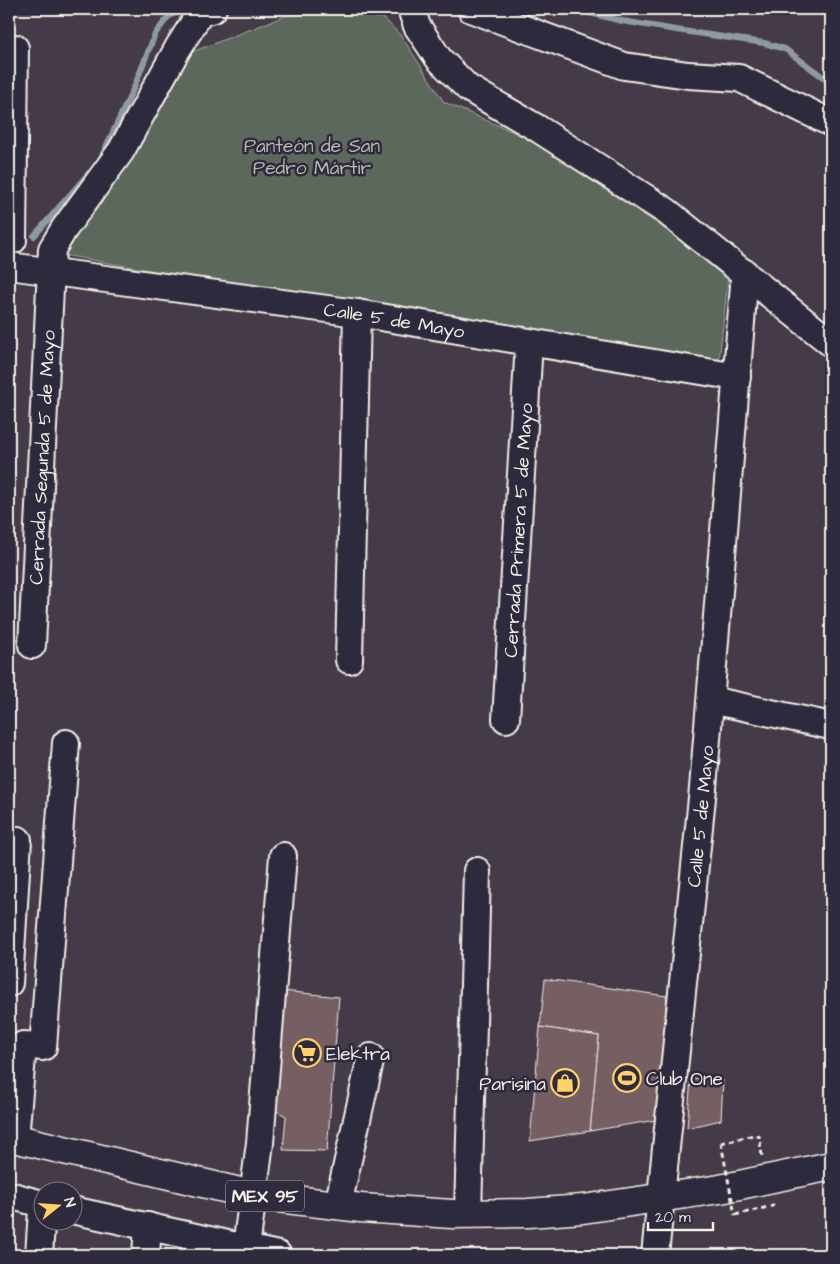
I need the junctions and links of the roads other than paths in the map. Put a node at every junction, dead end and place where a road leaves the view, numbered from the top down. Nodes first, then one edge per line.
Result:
1 (214, 9) edge
2 (411, 9) edge
3 (471, 9) edge
4 (16, 48) dead end
5 (831, 123) edge
6 (11, 239) edge
7 (16, 267) edge
8 (50, 271) junction
9 (745, 273) junction
10 (357, 313) junction
11 (529, 343) junction
12 (831, 343) edge
13 (737, 377) junction
14 (32, 644) dead end
15 (350, 660) dead end
16 (710, 700) junction
17 (506, 719) dead end
18 (831, 726) edge
19 (66, 743) dead end
20 (18, 840) dead end
21 (284, 856) dead end
22 (477, 871) dead end
23 (9, 982) edge
24 (16, 1044) edge
25 (371, 1057) dead end
26 (12, 1138) edge
27 (831, 1166) edge
28 (9, 1195) edge
29 (253, 1195) junction
30 (662, 1198) junction
31 (32, 1201) edge
32 (338, 1205) junction
33 (82, 1212) edge
34 (468, 1214) junction
35 (148, 1226) junction
36 (41, 1232) edge
37 (245, 1251) edge
38 (39, 1255) edge
39 (146, 1255) edge
40 (278, 1255) edge
41 (655, 1255) edge

1 - 8 street
2 - 9 street
3 - 5 street
4 - 6 street
6 - 7 street
7 - 8 street, Calle 5 de Mayo
8 - 10 street, Calle 5 de Mayo
8 - 14 street, Cerrada Segunda 5 de Mayo
9 - 12 street
9 - 13 street, Calle 5 de Mayo
10 - 11 street, Calle 5 de Mayo
10 - 15 street
11 - 13 street, Calle 5 de Mayo
11 - 17 street, Cerrada Primera 5 de Mayo
13 - 16 street, Calle 5 de Mayo
16 - 18 street
16 - 30 street, Calle 5 de Mayo
19 - 24 street
20 - 23 street
21 - 29 street
22 - 34 street
24 - 26 street
25 - 32 street
26 - 29 main road, MEX 95
27 - 30 main road, MEX 95
28 - 31 street
29 - 32 main road, MEX 95
29 - 37 street
30 - 34 main road, MEX 95
30 - 41 street, Calle 5 de Mayo
32 - 34 main road, MEX 95
33 - 35 street
35 - 37 street
35 - 39 street
36 - 38 street
37 - 40 street

